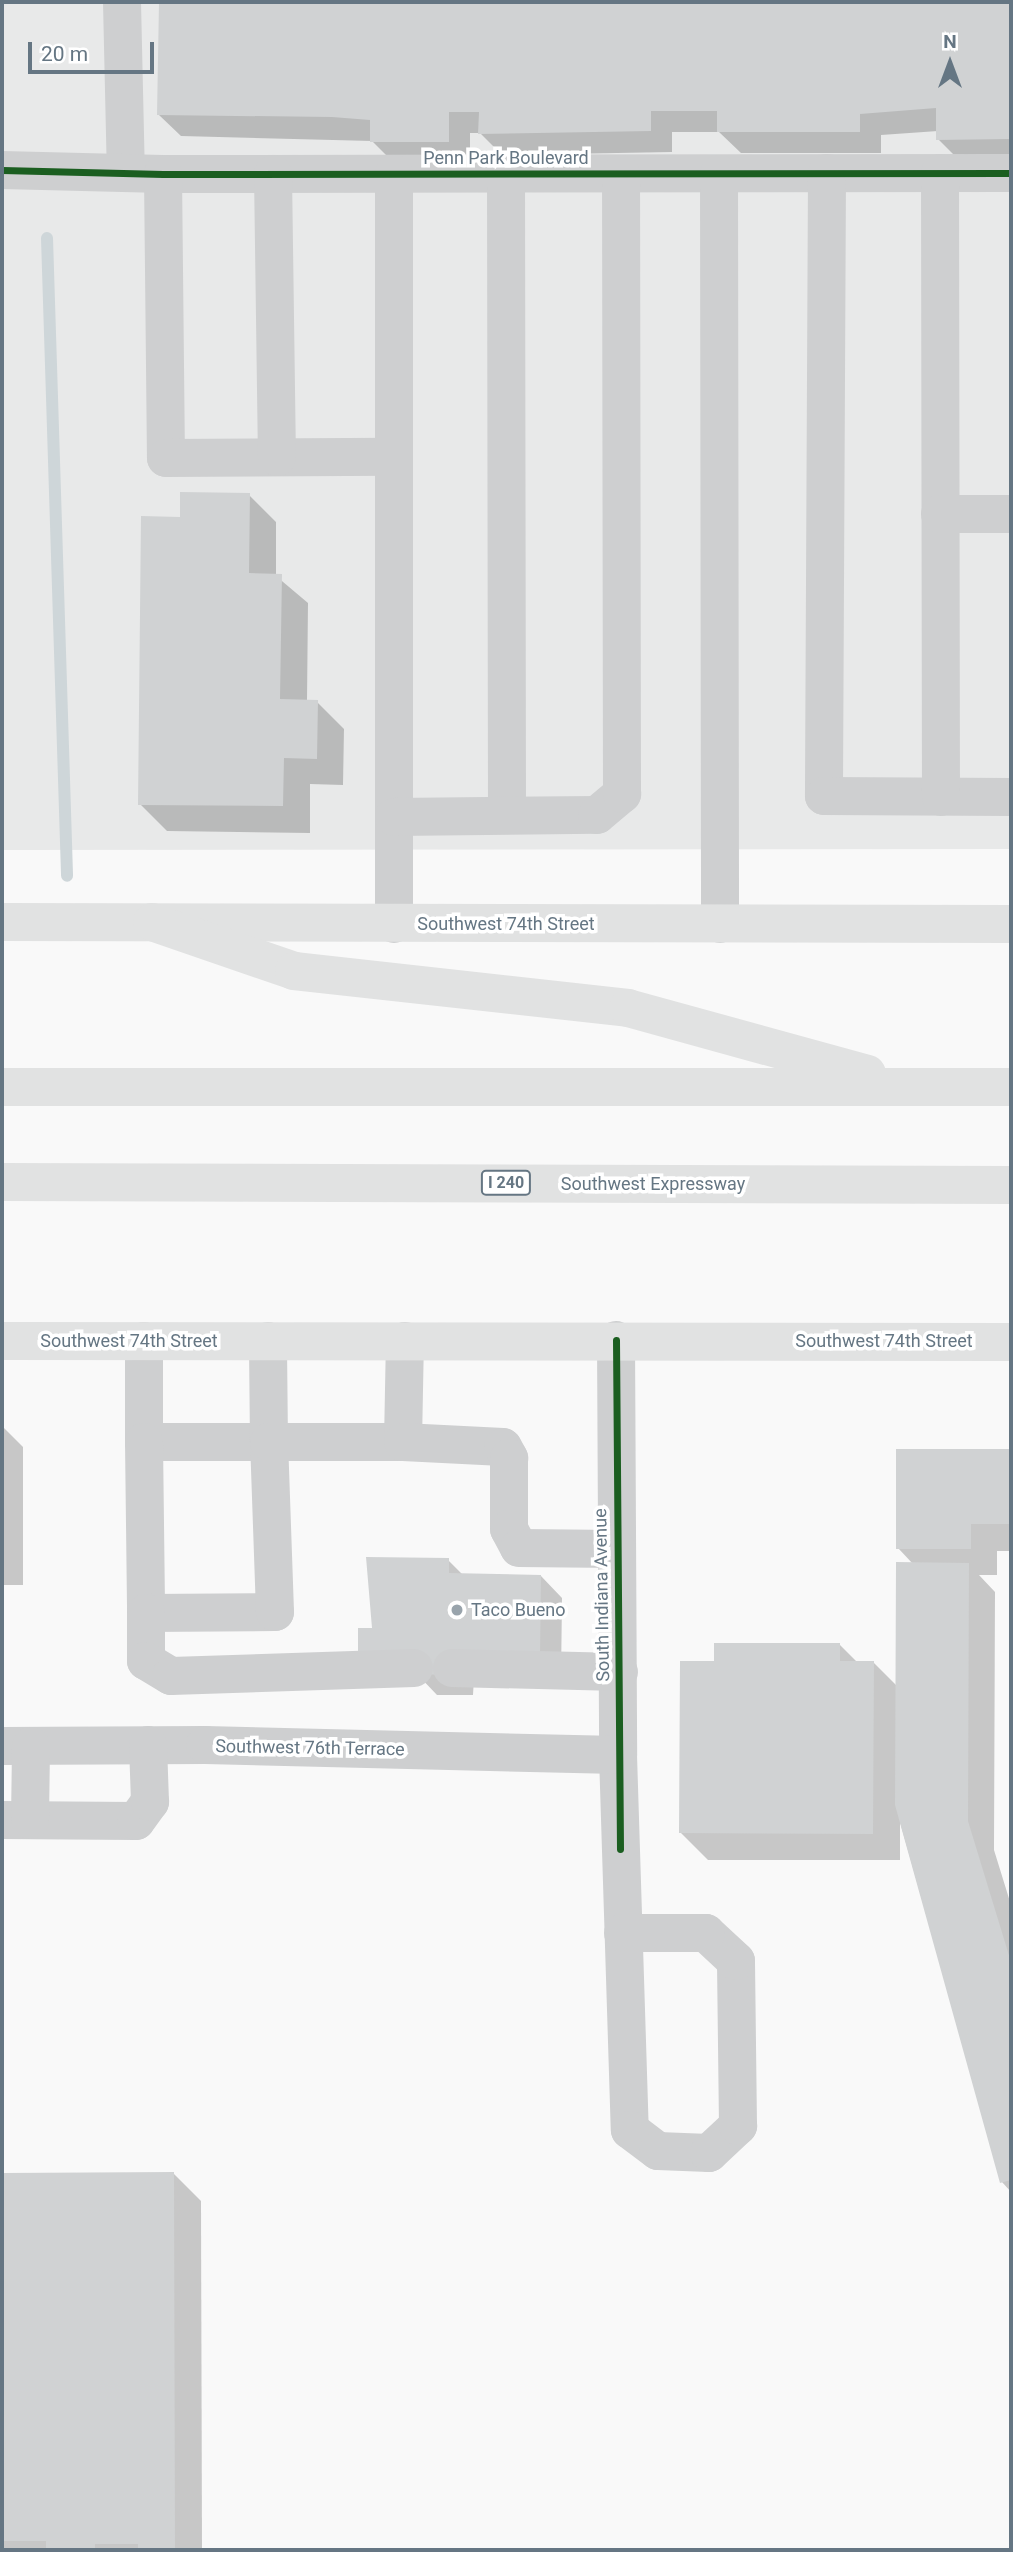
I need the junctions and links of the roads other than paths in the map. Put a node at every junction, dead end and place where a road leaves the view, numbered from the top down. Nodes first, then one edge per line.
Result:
1 (122, 2) edge
2 (2, 170) edge
3 (827, 173) junction
4 (940, 173) junction
5 (1011, 173) edge
6 (144, 174) junction
7 (274, 174) junction
8 (394, 174) junction
9 (506, 174) junction
10 (621, 174) junction
11 (719, 174) junction
12 (277, 457) junction
13 (394, 457) junction
14 (940, 514) junction
15 (1011, 514) edge
16 (941, 797) junction
17 (1011, 797) edge
18 (507, 815) junction
19 (394, 817) junction
20 (2, 922) edge
21 (152, 922) junction
22 (394, 924) junction
23 (720, 924) junction
24 (1011, 924) edge
25 (2, 1087) edge
26 (912, 1087) junction
27 (1011, 1087) edge
28 (2, 1182) edge
29 (1011, 1185) edge
30 (616, 1340) junction
31 (2, 1341) edge
32 (144, 1341) junction
33 (268, 1341) junction
34 (405, 1341) junction
35 (1011, 1342) edge
36 (144, 1442) junction
37 (270, 1442) junction
38 (403, 1442) junction
39 (617, 1549) junction
40 (146, 1613) junction
41 (414, 1668) dead end
42 (452, 1668) dead end
43 (619, 1672) junction
44 (148, 1745) junction
45 (16, 1746) edge
46 (618, 1755) junction
47 (16, 1820) edge
48 (623, 1933) junction

1 - 6 street
2 - 6 street, Penn Park Boulevard
3 - 4 street, Penn Park Boulevard
3 - 11 street, Penn Park Boulevard
3 - 16 street
4 - 5 street, Penn Park Boulevard
4 - 14 street
6 - 7 street, Penn Park Boulevard
6 - 12 street
7 - 8 street, Penn Park Boulevard
7 - 12 street
8 - 9 street, Penn Park Boulevard
8 - 13 street
9 - 10 street, Penn Park Boulevard
9 - 18 street
10 - 11 street, Penn Park Boulevard
10 - 18 street
11 - 23 street
12 - 13 street
13 - 19 street
14 - 15 street
14 - 16 street
16 - 17 street
18 - 19 street
19 - 22 street
20 - 21 main road, Southwest 74th Street
21 - 22 main road, Southwest 74th Street
21 - 26 main road
22 - 23 main road, Southwest 74th Street
23 - 24 main road, Southwest 74th Street
25 - 26 main road
26 - 27 main road
28 - 29 main road, Southwest Expressway / I 240
30 - 34 main road, Southwest 74th Street
30 - 35 main road, Southwest 74th Street
30 - 39 street, South Indiana Avenue
31 - 32 main road, Southwest 74th Street
32 - 33 main road, Southwest 74th Street
32 - 36 street
33 - 34 main road, Southwest 74th Street
33 - 37 street
34 - 38 street
36 - 37 street
36 - 40 street
37 - 38 street
37 - 40 street
38 - 39 street
39 - 43 street, South Indiana Avenue
40 - 41 street
42 - 43 street
43 - 46 street, South Indiana Avenue
44 - 45 street, Southwest 76th Terrace
44 - 46 street, Southwest 76th Terrace
44 - 47 street
45 - 47 street
46 - 48 street, South Indiana Avenue
48 - 48 street, South Indiana Avenue

